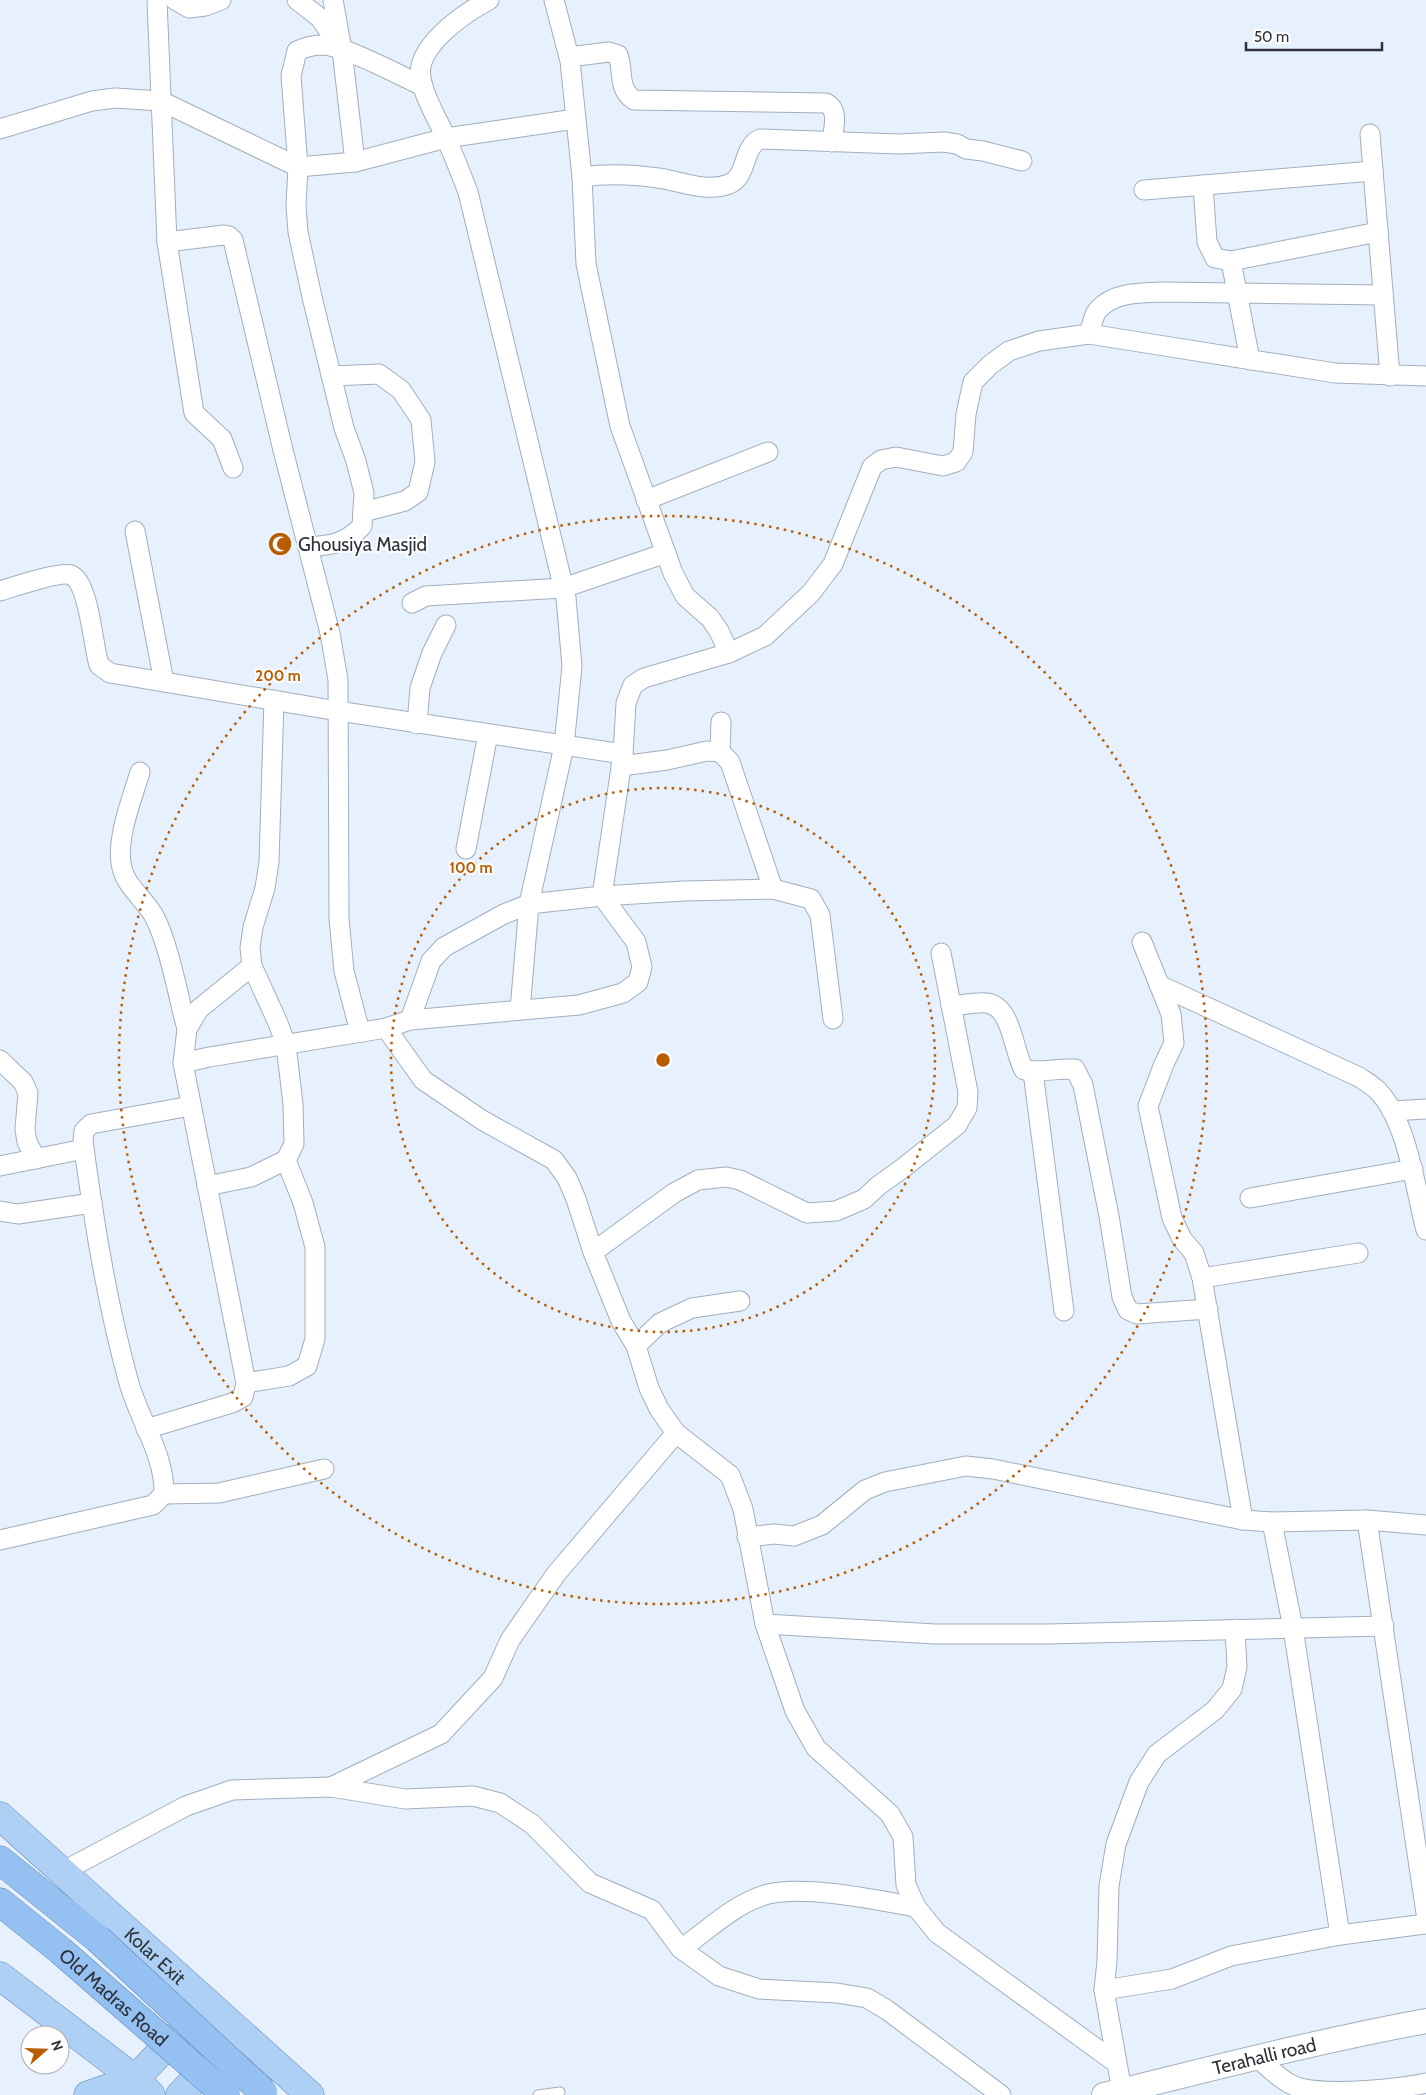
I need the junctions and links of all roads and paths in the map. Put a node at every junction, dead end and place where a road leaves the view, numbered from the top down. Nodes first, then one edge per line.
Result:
1 (157, 0) edge
2 (175, 0) edge
3 (221, 0) edge
4 (297, 0) edge
5 (333, 0) edge
6 (489, 0) edge
7 (554, 0) edge
8 (342, 50) junction
9 (569, 57) junction
10 (422, 86) junction
11 (161, 101) junction
12 (576, 119) junction
13 (0, 128) edge
14 (1370, 134) dead end
15 (446, 138) junction
16 (832, 142) junction
17 (1022, 161) dead end
18 (355, 162) junction
19 (298, 167) junction
20 (1373, 171) junction
21 (582, 177) junction
22 (1203, 185) junction
23 (1144, 190) dead end
24 (1378, 232) junction
25 (166, 242) junction
26 (1231, 261) junction
27 (1237, 293) junction
28 (1383, 295) junction
29 (1089, 334) junction
30 (1250, 360) junction
31 (332, 376) junction
32 (1390, 376) junction
33 (1426, 376) edge
34 (768, 452) dead end
35 (233, 468) dead end
36 (646, 500) junction
37 (363, 512) junction
38 (135, 531) dead end
39 (308, 547) junction
40 (666, 552) junction
41 (563, 588) junction
42 (0, 591) edge
43 (412, 603) dead end
44 (446, 625) dead end
45 (729, 654) junction
46 (164, 682) junction
47 (274, 700) junction
48 (338, 711) junction
49 (721, 722) dead end
50 (417, 724) junction
51 (488, 734) junction
52 (564, 746) junction
53 (720, 752) junction
54 (622, 760) junction
55 (140, 772) dead end
56 (466, 849) dead end
57 (774, 889) junction
58 (602, 896) junction
59 (529, 904) junction
60 (1142, 942) dead end
61 (941, 953) dead end
62 (252, 966) junction
63 (1159, 985) junction
64 (951, 1006) junction
65 (520, 1010) junction
66 (833, 1019) dead end
67 (410, 1020) junction
68 (386, 1028) junction
69 (187, 1029) junction
70 (360, 1032) junction
71 (286, 1045) junction
72 (0, 1060) edge
73 (183, 1063) junction
74 (1033, 1072) junction
75 (191, 1106) junction
76 (1426, 1109) edge
77 (1392, 1111) junction
78 (84, 1149) junction
79 (36, 1159) junction
80 (286, 1160) junction
81 (0, 1166) edge
82 (1413, 1169) junction
83 (207, 1186) junction
84 (1250, 1198) dead end
85 (92, 1203) junction
86 (0, 1211) edge
87 (1426, 1230) edge
88 (593, 1252) junction
89 (1358, 1253) dead end
90 (1202, 1278) junction
91 (740, 1301) dead end
92 (1208, 1309) junction
93 (1064, 1311) dead end
94 (636, 1346) junction
95 (246, 1383) junction
96 (146, 1429) junction
97 (676, 1433) junction
98 (324, 1469) dead end
99 (164, 1494) junction
100 (1243, 1520) junction
101 (1367, 1520) junction
102 (1272, 1522) junction
103 (1426, 1524) edge
104 (747, 1537) junction
105 (0, 1540) edge
106 (764, 1624) junction
107 (1384, 1626) junction
108 (1293, 1628) junction
109 (1235, 1629) junction
110 (331, 1787) junction
111 (0, 1816) edge
112 (0, 1860) edge
113 (62, 1872) junction
114 (0, 1902) edge
115 (916, 1907) junction
116 (1426, 1912) edge
117 (1426, 1924) edge
118 (1340, 1935) junction
119 (681, 1949) junction
120 (0, 1976) edge
121 (1104, 1990) junction
122 (208, 2003) junction
123 (1426, 2021) edge
124 (240, 2032) junction
125 (1256, 2056) junction
126 (1115, 2062) junction
127 (1426, 2083) edge
128 (143, 2087) edge
129 (560, 2092) dead end
130 (1113, 2093) edge
131 (265, 2094) edge
132 (88, 2095) edge
133 (180, 2095) edge
134 (226, 2095) edge
135 (310, 2095) edge
136 (538, 2095) edge
137 (1001, 2095) edge

1 - 11 street
2 - 3 street
4 - 8 street
5 - 8 street
6 - 10 street
7 - 9 street
8 - 10 street
8 - 18 street
8 - 19 street
9 - 12 street
9 - 16 street
10 - 15 street
11 - 13 street
11 - 19 street
11 - 25 street
12 - 15 street
12 - 21 street
14 - 20 street
15 - 18 street
15 - 41 street
16 - 17 street
16 - 21 street
18 - 19 street
19 - 31 street
20 - 22 street
20 - 24 street
21 - 36 street
22 - 23 street
22 - 26 street
24 - 26 street
24 - 28 street
25 - 35 street
25 - 39 street
26 - 27 street
27 - 28 street
27 - 29 street
27 - 30 street
28 - 32 street
29 - 30 street
29 - 45 street
30 - 32 street
31 - 37 street
31 - 37 street
32 - 33 street
34 - 36 street
36 - 40 street
37 - 39 street
38 - 46 street
39 - 48 street
40 - 41 street
40 - 45 street
41 - 43 street
41 - 52 street
42 - 46 street
44 - 50 street
45 - 54 street
46 - 47 street
47 - 48 street
47 - 62 street
48 - 50 street
48 - 70 street
49 - 53 street
50 - 51 street
51 - 52 street
51 - 56 street
52 - 54 street
52 - 59 street
53 - 54 street
53 - 57 street
54 - 58 street
55 - 69 street
57 - 58 street
57 - 66 street
58 - 59 street
58 - 65 street
59 - 65 street
59 - 67 street
60 - 63 street
61 - 64 street
62 - 69 street
62 - 71 street
63 - 77 street
63 - 90 street
64 - 74 street
64 - 88 street
65 - 67 street
67 - 68 street
68 - 70 street
68 - 88 street
69 - 73 street
70 - 71 street
71 - 73 street
71 - 80 street
72 - 79 street
73 - 75 street
74 - 92 street
74 - 93 street
75 - 78 street
75 - 83 street
76 - 77 street
77 - 82 street
78 - 79 street
78 - 85 street
79 - 81 street
80 - 83 street
80 - 95 street
82 - 84 street
82 - 87 street
83 - 95 street
85 - 86 street
85 - 96 street
88 - 94 street
89 - 90 street
90 - 92 street
91 - 94 street
92 - 100 street
94 - 97 street
95 - 96 street
96 - 99 street
97 - 104 street
97 - 110 street
98 - 99 street
99 - 105 street
100 - 102 street
100 - 104 street
101 - 102 street
101 - 103 street
101 - 107 street
102 - 108 street
104 - 106 street
106 - 109 street
106 - 115 street
107 - 108 street
107 - 116 street
108 - 109 street
108 - 118 street
109 - 121 street
110 - 113 street
110 - 119 street
111 - 113 main road, Kolar Exit
112 - 131 highway, Old Madras Road, bridge
113 - 122 main road, Kolar Exit
114 - 134 highway, Old Madras Road, bridge
115 - 119 street
115 - 126 street
117 - 118 street
118 - 121 street
119 - 137 street
120 - 128 main road
121 - 126 street
122 - 124 main road, Kolar Exit
122 - 128 main road
123 - 125 street, Terahalli road
124 - 133 main road
124 - 135 main road, Kolar Exit
125 - 127 street
125 - 130 street, Terahalli road
126 - 130 street
128 - 132 main road
129 - 136 lane

